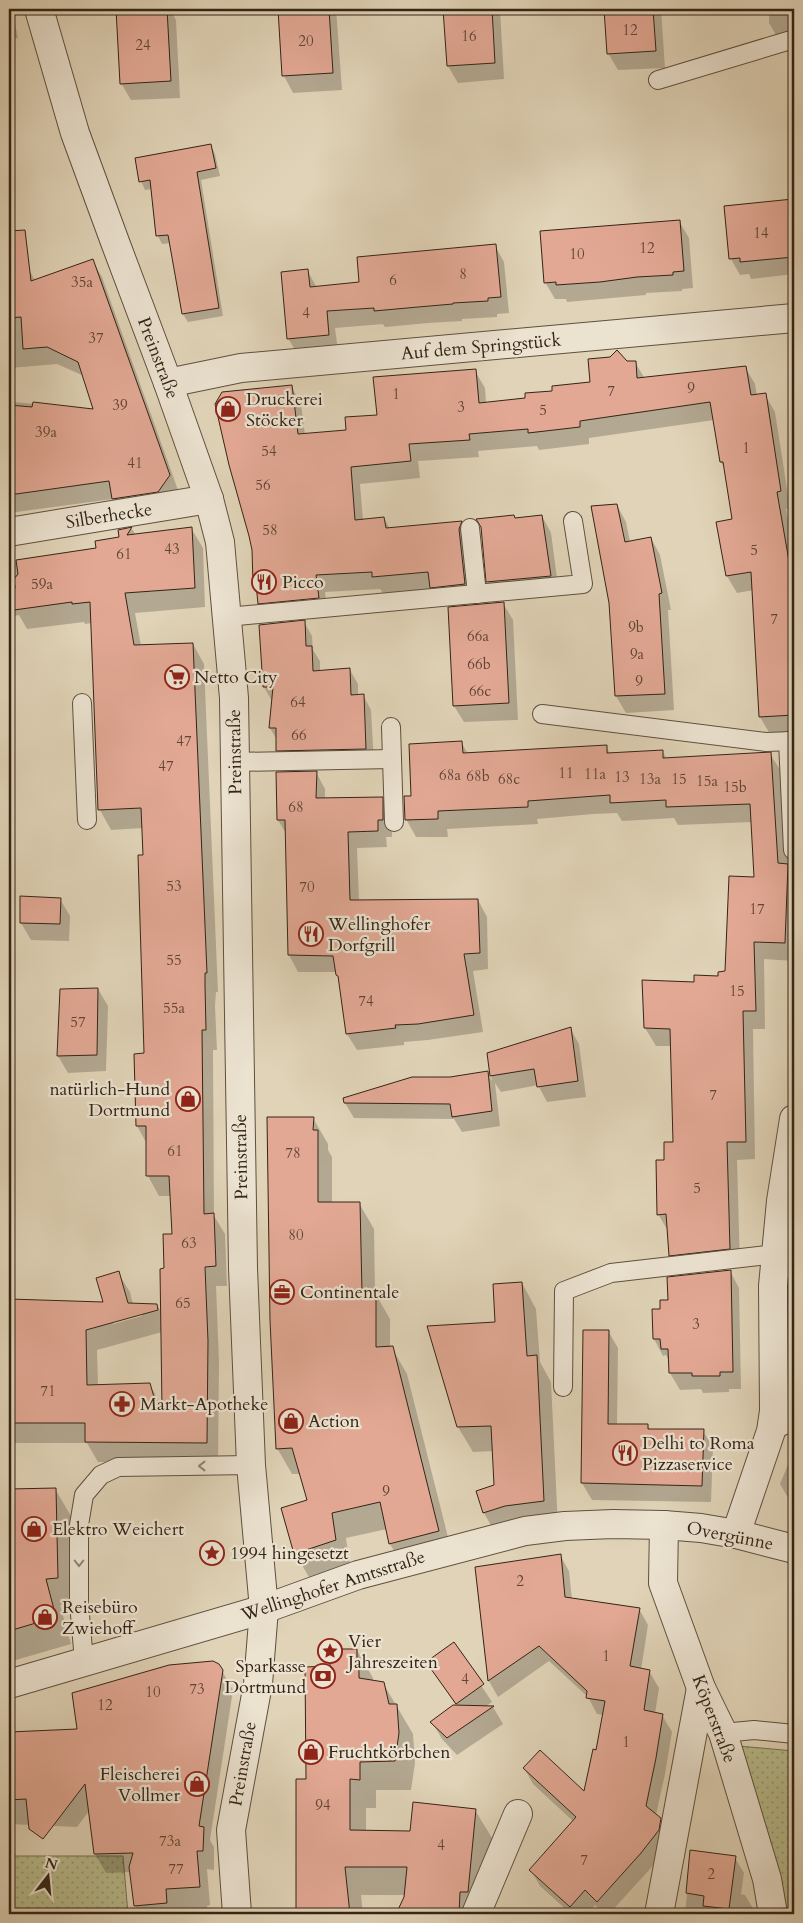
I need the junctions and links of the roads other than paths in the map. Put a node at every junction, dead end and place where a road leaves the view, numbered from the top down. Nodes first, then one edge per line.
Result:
1 (39, 9) edge
2 (794, 39) edge
3 (658, 80) dead end
4 (794, 318) edge
5 (168, 383) junction
6 (209, 500) junction
7 (573, 521) dead end
8 (470, 528) dead end
9 (9, 532) edge
10 (478, 594) junction
11 (227, 617) junction
12 (82, 703) dead end
13 (542, 714) dead end
14 (391, 728) dead end
15 (791, 741) edge
16 (392, 759) junction
17 (235, 762) junction
18 (87, 820) dead end
19 (394, 822) dead end
20 (793, 850) dead end
21 (794, 1119) edge
22 (776, 1254) junction
23 (563, 1387) dead end
24 (782, 1426) edge
25 (251, 1465) junction
26 (664, 1525) junction
27 (736, 1534) junction
28 (794, 1549) edge
29 (264, 1609) junction
30 (84, 1661) junction
31 (9, 1684) edge
32 (701, 1688) junction
33 (723, 1733) junction
34 (794, 1734) edge
35 (518, 1814) dead end
36 (237, 1914) edge
37 (476, 1914) edge
38 (659, 1914) edge
39 (773, 1914) edge

1 - 5 street, Preinstraße
2 - 3 lane
4 - 5 street, Auf dem Springstück
5 - 6 street, Preinstraße
6 - 9 street, Silberhecke
6 - 11 street, Preinstraße
7 - 10 lane
8 - 10 lane
10 - 11 lane
11 - 17 street, Preinstraße
12 - 18 lane
13 - 15 lane
14 - 16 lane
15 - 20 lane
16 - 17 lane
16 - 19 lane
17 - 25 street, Preinstraße
21 - 22 street
22 - 23 lane
22 - 24 street
24 - 27 street
25 - 29 street, Preinstraße
25 -> 30 lane
26 - 27 street, Overgünne
26 - 29 street, Wellinghofer Amtsstraße
26 - 32 street, Köperstraße
27 - 28 street, Overgünne
29 - 30 street, Wellinghofer Amtsstraße
29 - 36 street, Preinstraße
30 - 31 street, Wellinghofer Amtsstraße
32 - 33 street, Köperstraße
32 - 38 street
33 - 34 lane
33 - 39 street, Köperstraße
35 - 37 street

